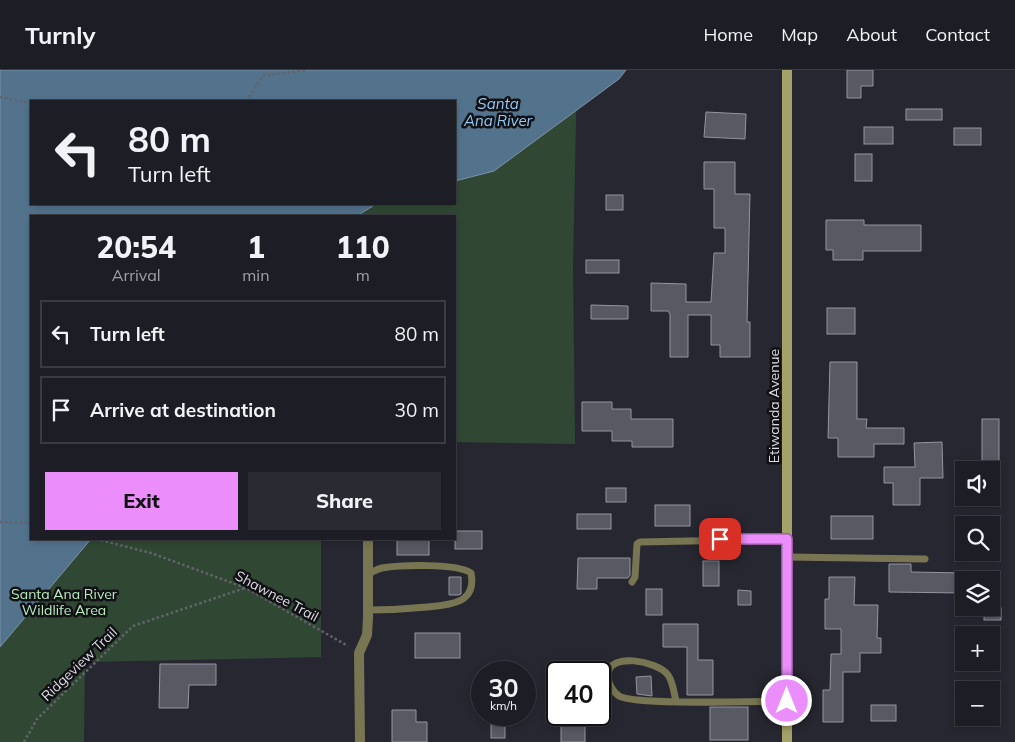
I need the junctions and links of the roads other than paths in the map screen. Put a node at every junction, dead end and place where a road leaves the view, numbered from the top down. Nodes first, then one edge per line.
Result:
1 (787, 70) edge
2 (787, 539) junction
3 (368, 540) edge
4 (787, 557) junction
5 (925, 558) dead end
6 (368, 574) junction
7 (632, 582) dead end
8 (368, 610) junction
9 (676, 701) junction
10 (787, 701) junction
11 (360, 742) edge
12 (788, 742) edge

1 - 2 street, Etiwanda Avenue
2 - 4 street, Etiwanda Avenue
2 - 7 lane
3 - 6 street
4 - 5 lane
4 - 10 street, Etiwanda Avenue
6 - 8 street
6 - 8 lane
8 - 11 street
9 - 9 lane
9 - 10 lane
10 - 12 street, Etiwanda Avenue

